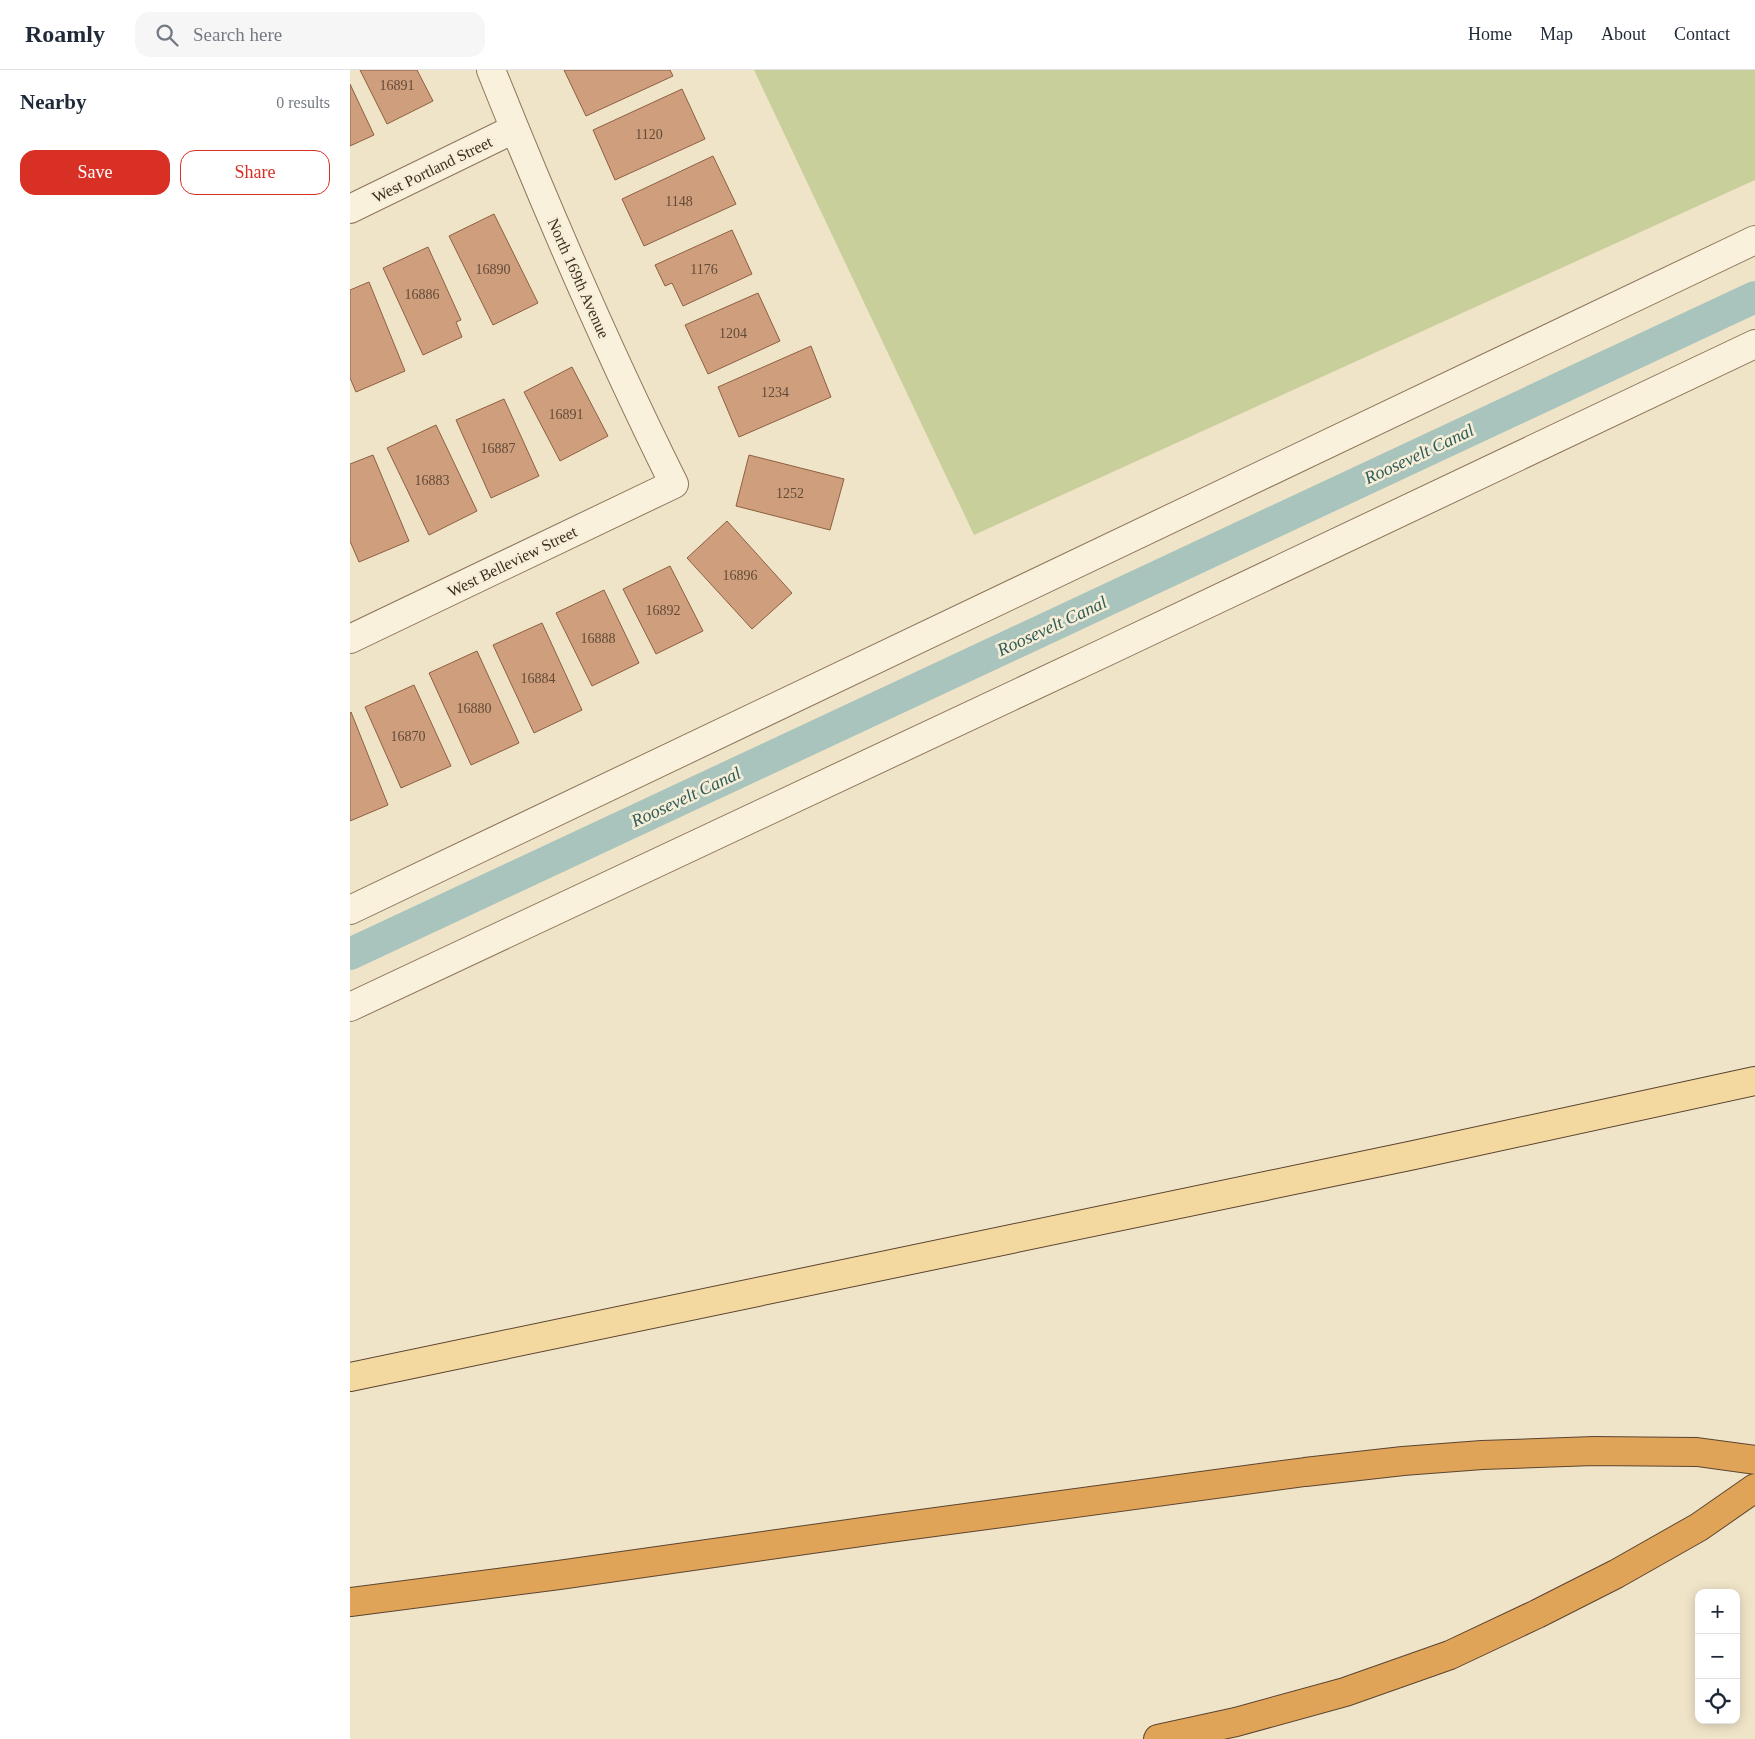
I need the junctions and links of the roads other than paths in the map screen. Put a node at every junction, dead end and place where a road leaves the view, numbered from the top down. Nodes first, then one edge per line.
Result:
1 (491, 70) edge
2 (514, 129) junction
3 (350, 210) edge
4 (1755, 240) edge
5 (1755, 344) edge
6 (674, 484) joint
7 (350, 638) edge
8 (350, 910) edge
9 (350, 1007) edge
10 (1755, 1081) edge
11 (350, 1377) edge
12 (1755, 1460) edge
13 (1755, 1488) edge
14 (350, 1602) edge
15 (1158, 1739) edge

1 - 2 street, North 169th Avenue
2 - 3 street, West Portland Street
2 - 6 street, North 169th Avenue
4 - 8 street
5 - 9 street
6 - 7 street, West Belleview Street
10 - 11 main road
12 - 14 highway
13 - 15 highway

